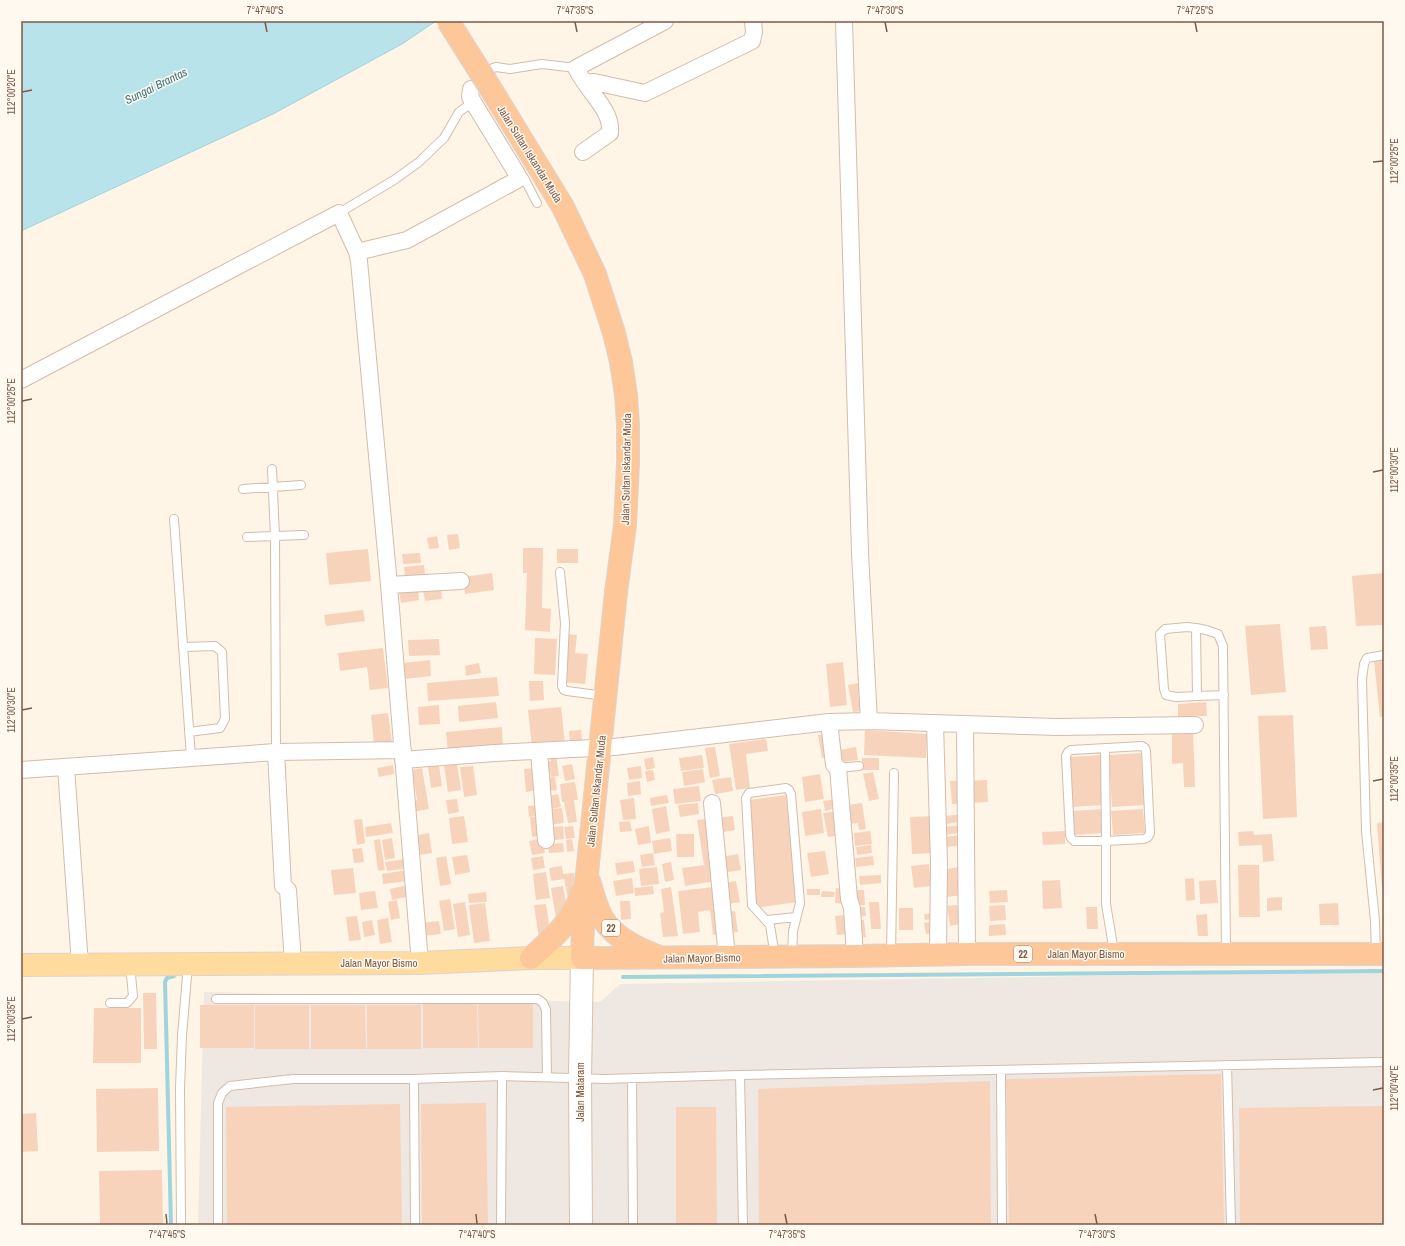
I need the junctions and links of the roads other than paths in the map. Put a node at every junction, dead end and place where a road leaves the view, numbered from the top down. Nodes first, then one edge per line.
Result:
1 (448, 21) edge
2 (665, 21) edge
3 (753, 21) edge
4 (844, 21) edge
5 (576, 68) junction
6 (585, 83) junction
7 (478, 92) junction
8 (583, 152) dead end
9 (518, 177) junction
10 (537, 204) dead end
11 (339, 213) junction
12 (357, 252) junction
13 (21, 380) edge
14 (272, 469) dead end
15 (301, 485) dead end
16 (273, 488) junction
17 (243, 489) dead end
18 (174, 519) dead end
19 (304, 535) dead end
20 (275, 536) junction
21 (247, 537) dead end
22 (560, 572) dead end
23 (461, 581) dead end
24 (389, 585) junction
25 (1196, 628) junction
26 (183, 647) junction
27 (1384, 655) edge
28 (1224, 695) junction
29 (606, 696) junction
30 (1197, 696) junction
31 (869, 721) junction
32 (829, 722) junction
33 (935, 723) junction
34 (965, 724) junction
35 (1195, 725) dead end
36 (189, 732) junction
37 (601, 747) junction
38 (1105, 748) junction
39 (540, 751) junction
40 (276, 752) junction
41 (403, 755) junction
42 (191, 757) junction
43 (859, 766) dead end
44 (66, 767) junction
45 (838, 768) junction
46 (21, 770) edge
47 (894, 773) dead end
48 (712, 803) dead end
49 (546, 840) dead end
50 (1106, 841) junction
51 (587, 874) junction
52 (796, 917) junction
53 (766, 920) junction
54 (1226, 953) junction
55 (938, 954) junction
56 (967, 954) junction
57 (1114, 954) junction
58 (1380, 954) edge
59 (855, 956) junction
60 (891, 956) junction
61 (727, 957) junction
62 (783, 957) junction
63 (531, 958) junction
64 (582, 958) junction
65 (662, 958) junction
66 (293, 963) junction
67 (420, 963) junction
68 (188, 964) junction
69 (21, 965) edge
70 (80, 965) junction
71 (130, 965) junction
72 (216, 999) dead end
73 (110, 1003) dead end
74 (1384, 1062) edge
75 (1227, 1065) junction
76 (1001, 1070) junction
77 (740, 1075) junction
78 (502, 1076) junction
79 (547, 1078) junction
80 (632, 1078) junction
81 (414, 1079) junction
82 (580, 1079) junction
83 (181, 1225) edge
84 (218, 1225) edge
85 (415, 1225) edge
86 (501, 1225) edge
87 (581, 1225) edge
88 (633, 1225) edge
89 (743, 1225) edge
90 (1002, 1225) edge
91 (1231, 1225) edge

1 - 7 highway, Jalan Sultan Iskandar Muda, bridge
2 - 5 street
3 - 6 street
4 - 31 street
5 - 6 street
5 - 7 lane
6 - 8 street
7 - 9 street
7 - 11 lane
7 - 29 highway, Jalan Sultan Iskandar Muda
9 - 10 lane
9 - 12 street
11 - 12 street
11 - 13 street
12 - 24 street
14 - 16 lane
15 - 16 lane
16 - 17 lane
16 - 20 lane
18 - 26 lane
19 - 20 lane
20 - 21 lane
20 - 40 lane
22 - 29 lane
23 - 24 street
24 - 41 street
25 - 28 lane
25 - 30 lane
25 - 30 lane
26 - 36 lane
26 - 36 lane
27 - 58 lane
28 - 30 lane
28 - 54 lane
29 - 37 highway, Jalan Sultan Iskandar Muda
31 - 32 street
31 - 33 street
32 - 37 street
32 - 45 street
33 - 34 street
33 - 55 street
34 - 35 street
34 - 56 street
36 - 42 lane
37 - 39 street
37 - 51 highway, Jalan Sultan Iskandar Muda
38 - 50 lane
38 - 50 lane
38 - 50 lane
39 - 41 street
39 - 49 street
40 - 41 street
40 - 42 street
40 - 66 street
41 - 67 street
42 - 44 street
43 - 45 lane
44 - 46 street
44 - 70 street
45 - 59 street
47 - 60 lane
48 - 61 street
50 - 57 lane
51 - 63 highway
51 - 64 highway, Jalan Sultan Iskandar Muda
51 - 65 highway, 22
52 - 53 lane
52 - 53 lane
52 - 62 lane
53 - 62 lane
54 - 57 highway, Jalan Mayor Bismo / 22
54 - 58 highway, Jalan Mayor Bismo / 22
55 - 56 highway, Jalan Mayor Bismo / 22
55 - 60 highway, Jalan Mayor Bismo / 22
56 - 57 highway, Jalan Mayor Bismo / 22
59 - 60 highway, Jalan Mayor Bismo / 22
59 - 62 highway, Jalan Mayor Bismo / 22
61 - 62 highway, Jalan Mayor Bismo / 22
61 - 65 highway, Jalan Mayor Bismo / 22
63 - 64 main road, Jalan Mayor Bismo
63 - 67 main road, Jalan Mayor Bismo
64 - 65 highway, Jalan Mayor Bismo / 22
64 - 82 main road, Jalan Mataram
66 - 67 main road, Jalan Mayor Bismo
66 - 68 main road, Jalan Mayor Bismo
68 - 71 main road, Jalan Mayor Bismo
68 - 83 lane
69 - 70 main road, Jalan Mayor Bismo
70 - 71 main road, Jalan Mayor Bismo
71 - 73 lane
72 - 79 lane
74 - 75 lane
75 - 76 lane
75 - 91 lane
76 - 77 lane
76 - 90 lane
77 - 80 lane
77 - 89 lane
78 - 79 lane
78 - 81 lane
78 - 86 lane
79 - 82 lane
80 - 82 lane
80 - 88 lane
81 - 84 lane
81 - 85 lane
82 - 87 main road, Jalan Mataram

